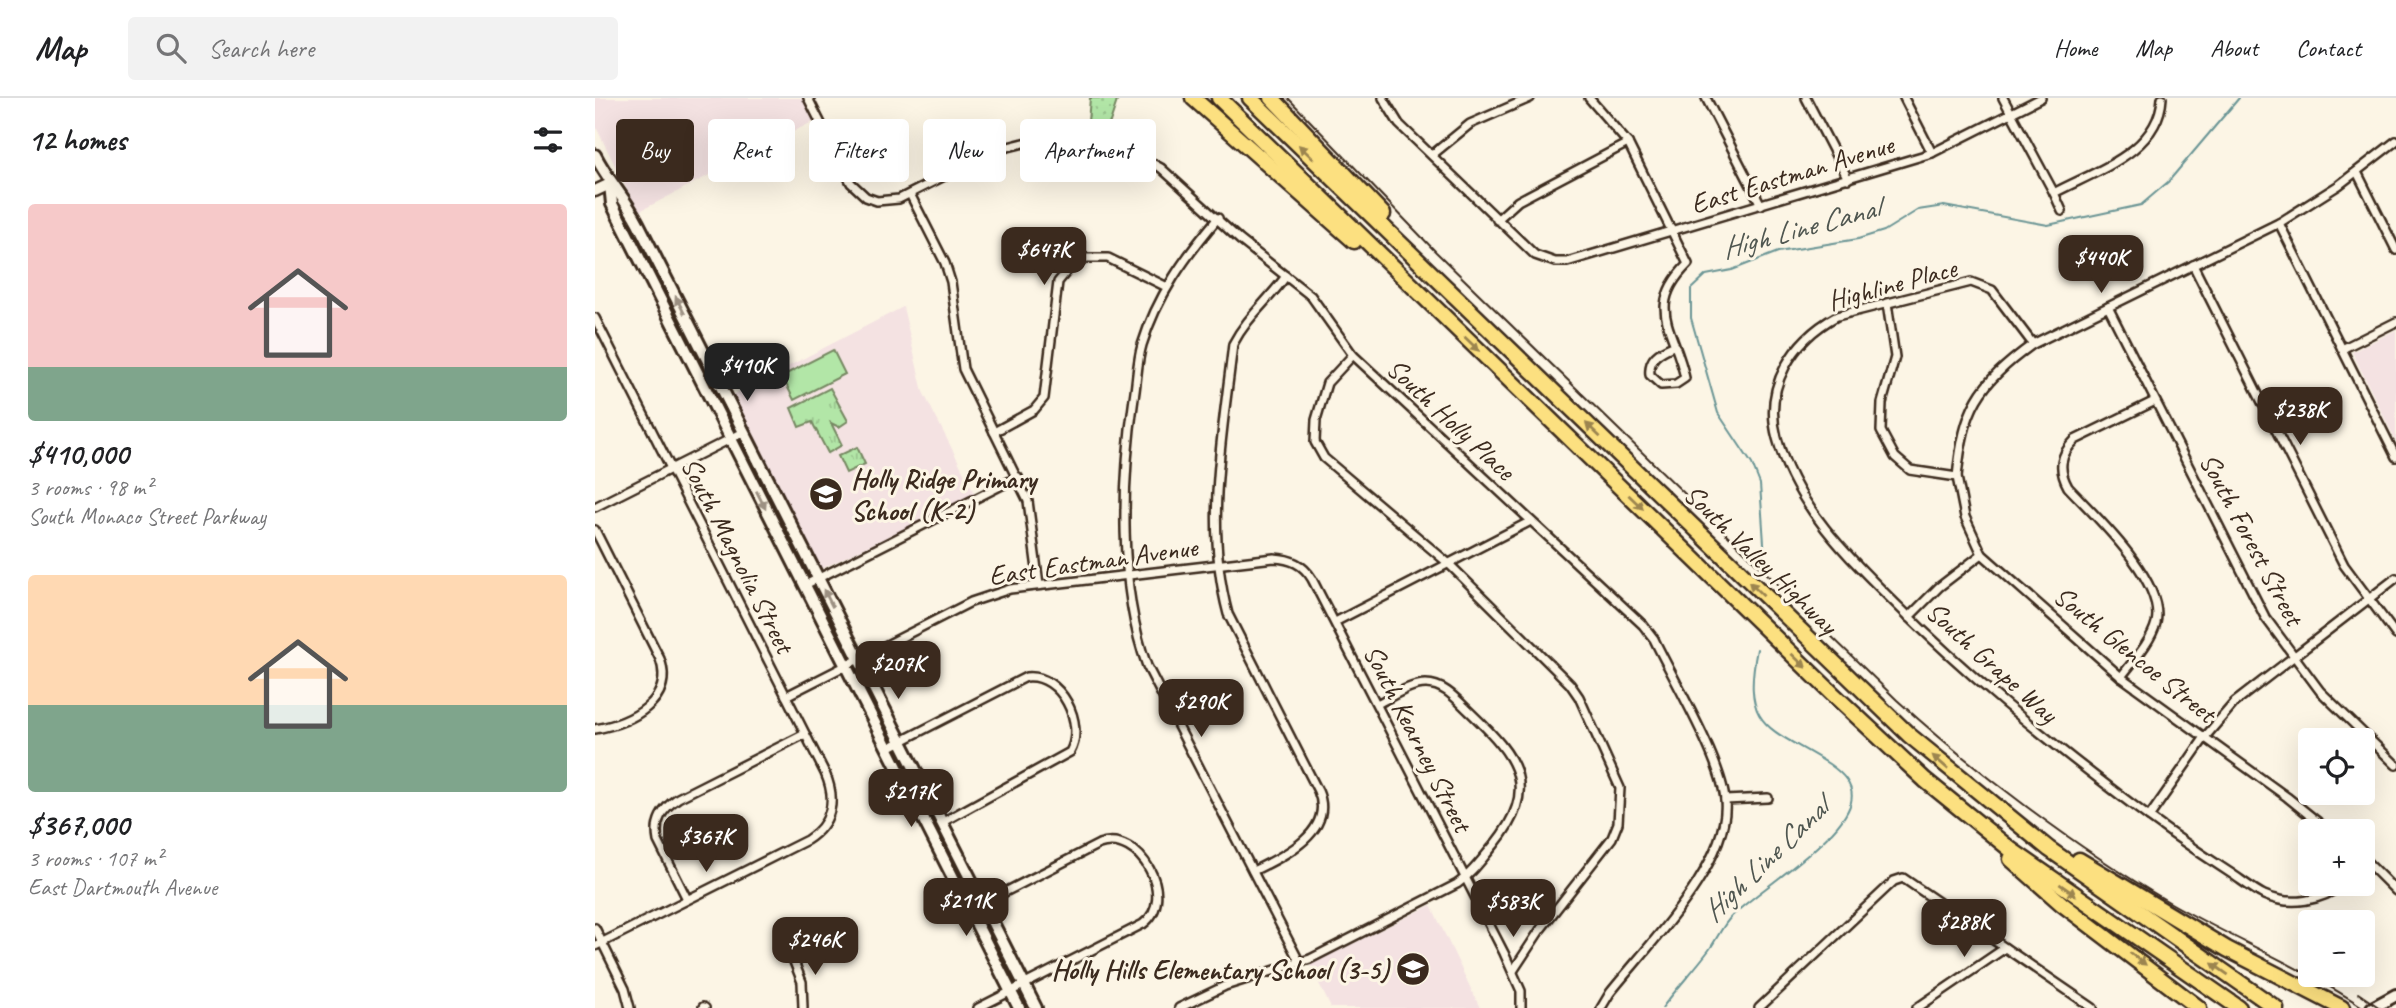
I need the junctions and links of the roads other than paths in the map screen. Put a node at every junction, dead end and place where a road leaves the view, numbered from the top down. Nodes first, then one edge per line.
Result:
1 (808, 98) edge
2 (1193, 98) edge
3 (1219, 98) edge
4 (1250, 98) edge
5 (1272, 98) edge
6 (1383, 98) edge
7 (1529, 98) edge
8 (1589, 98) edge
9 (1706, 98) edge
10 (1806, 98) edge
11 (1904, 98) edge
12 (2003, 98) edge
13 (2041, 98) edge
14 (2162, 98) edge
15 (2011, 113) junction
16 (2396, 141) edge
17 (1628, 142) junction
18 (1931, 153) junction
19 (595, 155) edge
20 (1432, 155) junction
21 (2357, 172) junction
22 (1848, 179) junction
23 (610, 184) junction
24 (595, 191) edge
25 (2054, 193) junction
26 (910, 194) junction
27 (1761, 205) junction
28 (2062, 211) dead end
29 (1217, 218) junction
30 (1497, 220) junction
31 (2279, 223) junction
32 (1674, 231) junction
33 (2396, 250) edge
34 (2193, 265) junction
35 (1286, 276) junction
36 (1167, 287) junction
37 (1423, 296) junction
38 (1887, 303) junction
39 (2108, 307) junction
40 (595, 318) edge
41 (2396, 323) edge
42 (1819, 326) joint
43 (2033, 344) junction
44 (1673, 346) junction
45 (2342, 349) junction
46 (1514, 353) junction
47 (1353, 355) junction
48 (2155, 401) junction
49 (744, 432) junction
50 (995, 432) junction
51 (730, 439) junction
52 (2396, 457) edge
53 (671, 469) junction
54 (1018, 477) junction
55 (1957, 477) junction
56 (595, 508) edge
57 (1529, 522) junction
58 (595, 530) edge
59 (1982, 554) junction
60 (1448, 563) junction
61 (1220, 564) junction
62 (1129, 574) junction
63 (818, 578) junction
64 (2396, 578) edge
65 (805, 585) junction
66 (1039, 585) junction
67 (2368, 599) junction
68 (1909, 617) junction
69 (1335, 622) junction
70 (2396, 635) edge
71 (2292, 655) junction
72 (859, 659) junction
73 (846, 666) junction
74 (2121, 677) junction
75 (786, 696) junction
76 (1377, 704) junction
77 (595, 729) edge
78 (805, 734) junction
79 (2205, 737) junction
80 (900, 742) junction
81 (888, 748) junction
82 (2396, 765) edge
83 (1768, 798) dead end
84 (1725, 800) junction
85 (1954, 805) junction
86 (1992, 806) junction
87 (2149, 817) junction
88 (2313, 819) edge
89 (941, 823) junction
90 (1253, 871) junction
91 (2375, 872) edge
92 (1466, 878) junction
93 (2396, 891) edge
94 (2322, 896) edge
95 (687, 899) junction
96 (983, 904) junction
97 (970, 910) junction
98 (595, 928) edge
99 (599, 944) edge
100 (2005, 948) junction
101 (791, 954) dead end
102 (1300, 963) junction
103 (1513, 971) junction
104 (1024, 985) junction
105 (1011, 991) junction
106 (2396, 995) edge
107 (630, 1008) edge
108 (803, 1008) edge
109 (978, 1008) edge
110 (1019, 1008) edge
111 (1035, 1008) edge
112 (1179, 1008) edge
113 (1521, 1008) edge
114 (1601, 1008) edge
115 (1759, 1008) edge
116 (1917, 1008) edge
117 (2093, 1008) edge
118 (2199, 1008) edge
119 (2239, 1008) edge
120 (2276, 1008) edge
121 (2342, 1008) edge
122 (2372, 1008) edge

1 - 26 street, South Holly Place
2 - 37 highway
3 - 37 highway, South Valley Highway
46 -> 4 highway, South Valley Highway
5 - 46 highway
6 - 20 street
7 - 20 street
8 - 17 street
9 - 27 street
10 - 22 street
11 - 18 street
12 - 15 street
13 - 15 street, East Eastman Avenue
14 - 25 street
15 - 18 street, East Eastman Avenue
15 - 25 street
16 - 21 street, South Glencoe Street
17 - 30 street
17 - 32 street
18 - 22 street, East Eastman Avenue
19 - 23 main road
20 - 30 street
21 - 31 street, South Glencoe Street
21 - 33 street
22 - 27 street, East Eastman Avenue
23 - 24 street
49 -> 23 main road
23 - 51 main road
25 - 28 street
26 - 29 street, South Holly Place
26 - 50 street
27 - 32 street, East Eastman Avenue
29 - 35 street, South Holly Place
29 - 36 street
30 - 32 street, East Eastman Avenue
31 - 34 street, South Glencoe Street
31 - 45 street
32 - 44 street
34 - 39 street, South Glencoe Street
34 - 67 street
35 - 47 street, South Holly Place
35 - 61 street
36 - 50 street
36 - 62 street
37 -> 85 highway, South Valley Highway
38 - 42 street, Highline Place
38 - 43 street, Highline Place
38 - 55 street
39 - 43 street, South Glencoe Street
39 - 48 street, South Forest Street
40 - 53 street, South Magnolia Street
41 - 45 street
42 - 68 street, South Grape Way
43 - 55 street, South Glencoe Street
44 - 44 street
45 - 52 street
86 -> 46 highway, South Valley Highway
47 - 57 street, South Holly Place
47 - 60 street
48 - 71 street, South Forest Street
48 - 74 street
49 - 51 street
49 - 63 main road
50 - 54 street
51 - 53 street
51 -> 65 main road
53 - 56 street
53 - 75 street, South Magnolia Street
54 - 63 street
54 - 66 street
55 - 59 street, South Glencoe Street
57 - 60 street
57 - 84 street, South Holly Place
58 - 77 street
59 - 68 street
59 - 74 street, South Glencoe Street
60 - 69 street
60 - 103 street
61 - 62 street, East Eastman Avenue
61 - 69 street, South Kearney Street
61 - 90 street
62 - 66 street, East Eastman Avenue
62 - 90 street
63 - 65 street
72 -> 63 main road
64 - 67 street
65 - 73 main road
66 - 72 street, East Eastman Avenue
67 - 70 street
67 - 71 street
68 - 87 street, South Grape Way
69 - 76 street, South Kearney Street
71 - 79 street
71 - 82 street, South Forest Street
72 - 73 street, East Eastman Avenue
72 - 80 main road
73 - 75 street, East Eastman Avenue
73 - 81 main road
74 - 79 street, South Glencoe Street
75 - 78 street, South Magnolia Street
76 - 92 street, South Kearney Street
76 - 92 street
78 - 95 street, South Magnolia Street
78 - 95 street
79 - 87 street
79 - 88 street, South Glencoe Street
80 - 81 street
80 - 89 main road
80 - 89 street
81 - 97 main road
83 - 84 street
84 - 114 street, South Holly Place
85 -> 118 highway
85 -> 119 highway, South Valley Highway
120 -> 86 highway, South Valley Highway
86 - 121 highway
87 - 94 street, South Grape Way
89 - 96 main road
90 - 102 street
91 - 93 street
92 - 102 street
92 - 103 street, South Kearney Street
95 - 99 street
96 - 97 street
96 - 104 main road
96 - 104 street
97 - 105 main road
98 - 99 street
99 - 107 street
100 - 115 street
100 - 116 street
100 - 117 street
101 - 108 street
102 - 112 street
103 - 113 street, South Kearney Street
104 - 105 street
104 - 111 main road
105 - 109 street
105 - 110 main road
106 - 122 main road

